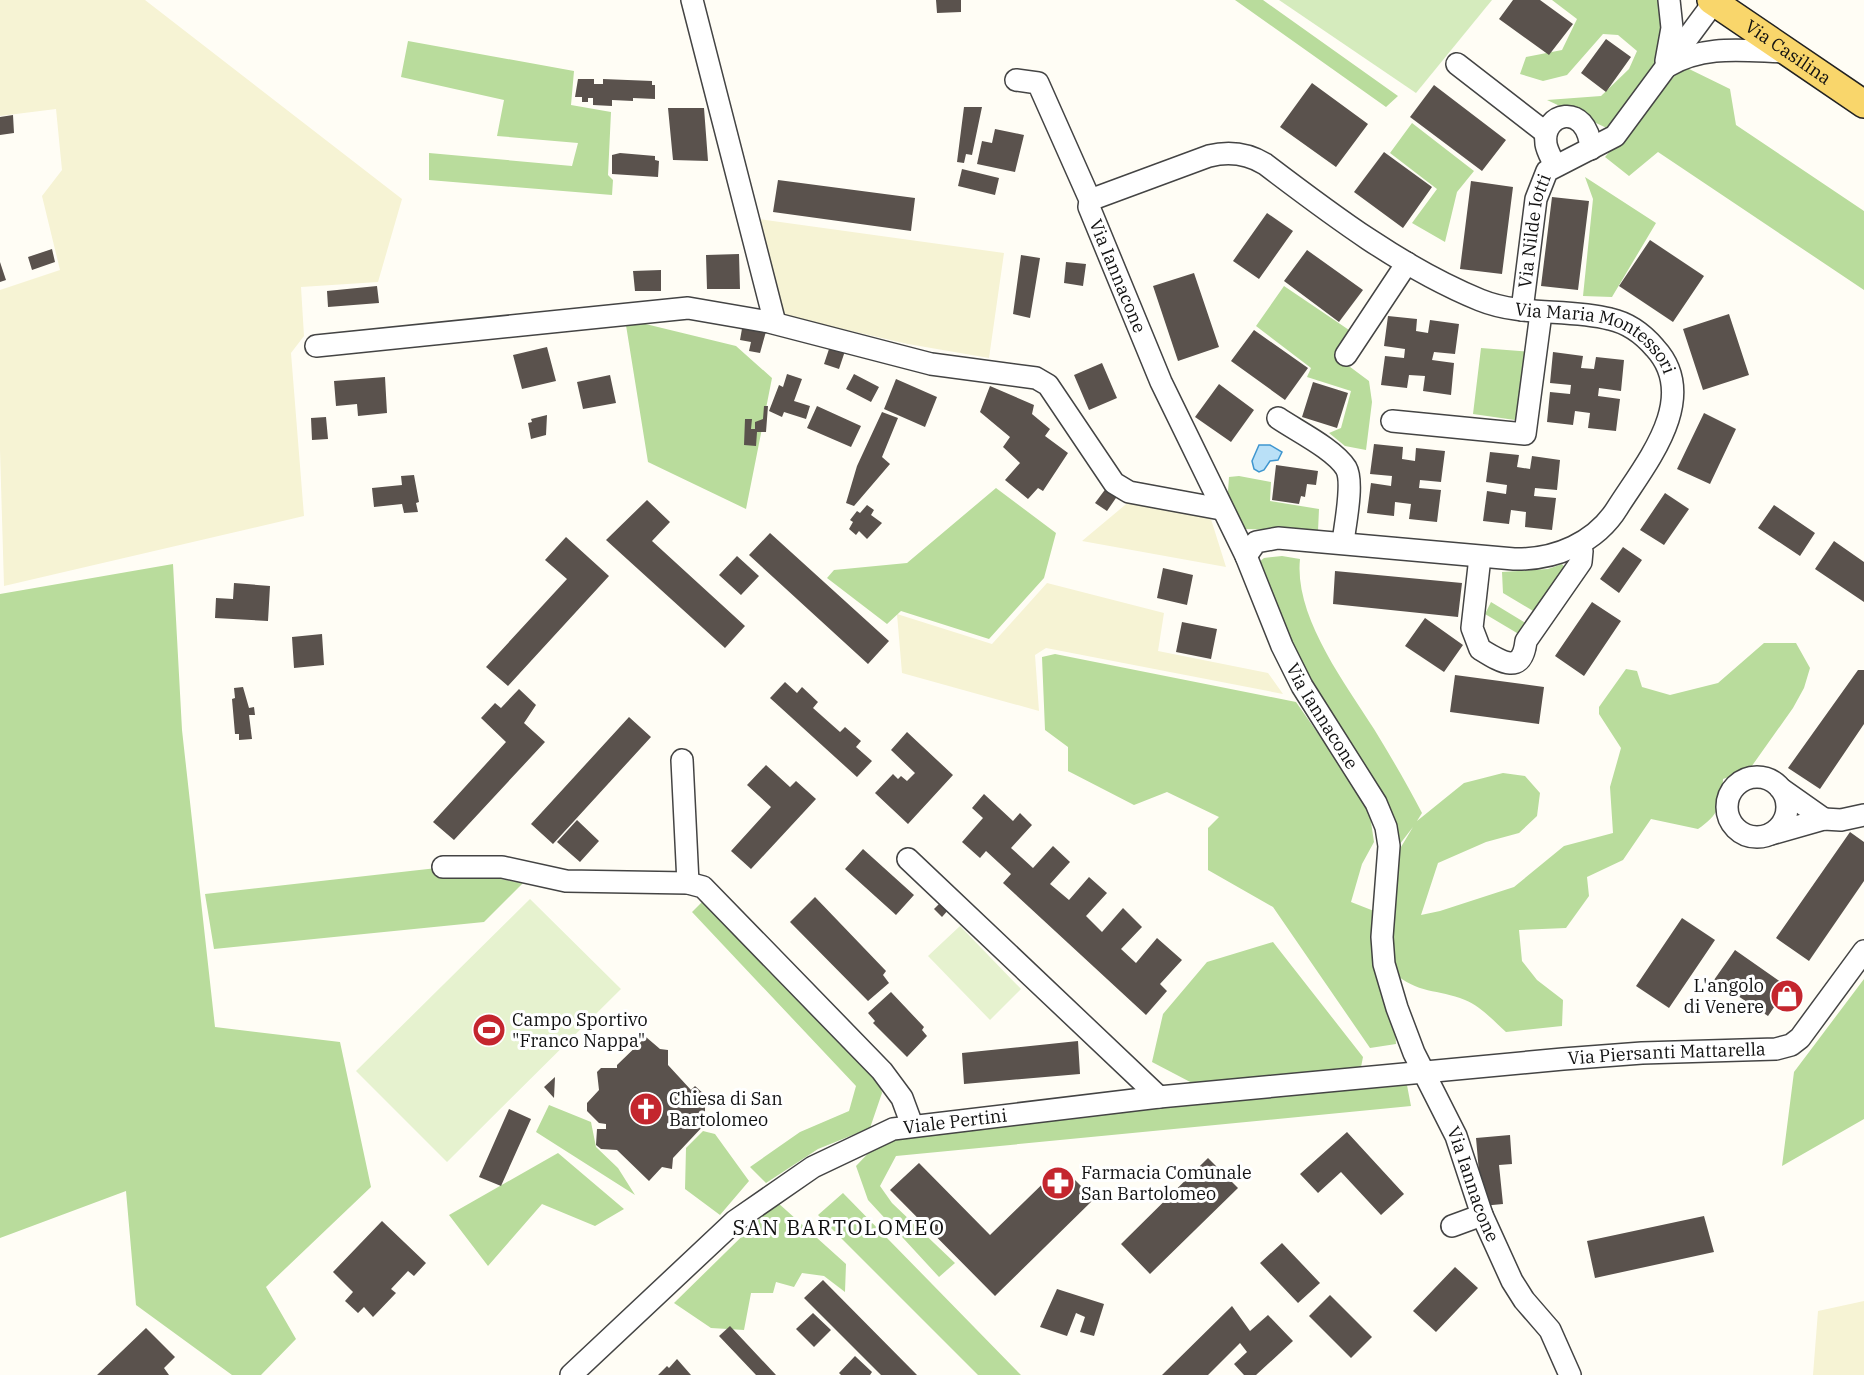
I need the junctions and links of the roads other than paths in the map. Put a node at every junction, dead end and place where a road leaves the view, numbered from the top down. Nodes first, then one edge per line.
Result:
1 (692, 0) edge
2 (1669, 0) edge
3 (1712, 1) edge
4 (1787, 52) junction
5 (1457, 64) dead end
6 (1665, 68) junction
7 (1016, 80) dead end
8 (1864, 104) edge
9 (1546, 133) junction
10 (1591, 149) junction
11 (1555, 166) junction
12 (1090, 200) junction
13 (1407, 263) junction
14 (1532, 312) junction
15 (775, 323) junction
16 (316, 346) dead end
17 (1346, 355) dead end
18 (1278, 418) dead end
19 (1392, 421) dead end
20 (1221, 509) junction
21 (1343, 542) junction
22 (1578, 545) junction
23 (1246, 556) junction
24 (1480, 557) junction
25 (682, 759) dead end
26 (1780, 788) junction
27 (1864, 815) edge
28 (1824, 819) junction
29 (1768, 835) junction
30 (908, 859) dead end
31 (443, 867) dead end
32 (687, 883) junction
33 (1864, 951) edge
34 (1424, 1074) junction
35 (1159, 1097) junction
36 (912, 1125) junction
37 (1482, 1215) junction
38 (1452, 1226) dead end
39 (1567, 1369) edge
40 (571, 1375) edge

1 - 15 street
2 - 6 street
3 - 4 main road, Via Casilina
3 - 6 street, Via Nilde Iotti
4 - 6 street
4 - 8 main road, Via Casilina
5 - 9 street
6 - 10 street, Via Nilde Iotti
7 - 12 street, Via Iannacone
9 - 10 street
9 - 11 street
10 - 11 street, Via Nilde Iotti
11 - 14 street, Via Nilde Iotti
12 - 13 street, Via Maria Montessori
12 - 20 street, Via Iannacone
13 - 14 street, Via Maria Montessori
13 - 17 street
14 - 19 street, Via Nilde Iotti
14 - 22 street, Via Maria Montessori
15 - 16 street
15 - 20 street
18 - 21 street
20 - 23 street, Via Iannacone
21 - 23 street, Via Maria Montessori
21 - 24 street, Via Maria Montessori
22 - 24 street, Via Maria Montessori
22 - 24 street
23 - 34 street, Via Iannacone
25 - 32 street
26 - 28 street
26 - 29 street
26 - 29 street
27 - 28 street
28 - 29 street
30 - 35 street
31 - 32 street
32 - 36 street
33 - 34 street, Via Piersanti Mattarella
34 - 35 street, Viale Pertini
34 - 37 street, Via Iannacone
35 - 36 street, Viale Pertini
36 - 40 street, Viale Pertini
37 - 38 street
37 - 39 street, Via Iannacone

